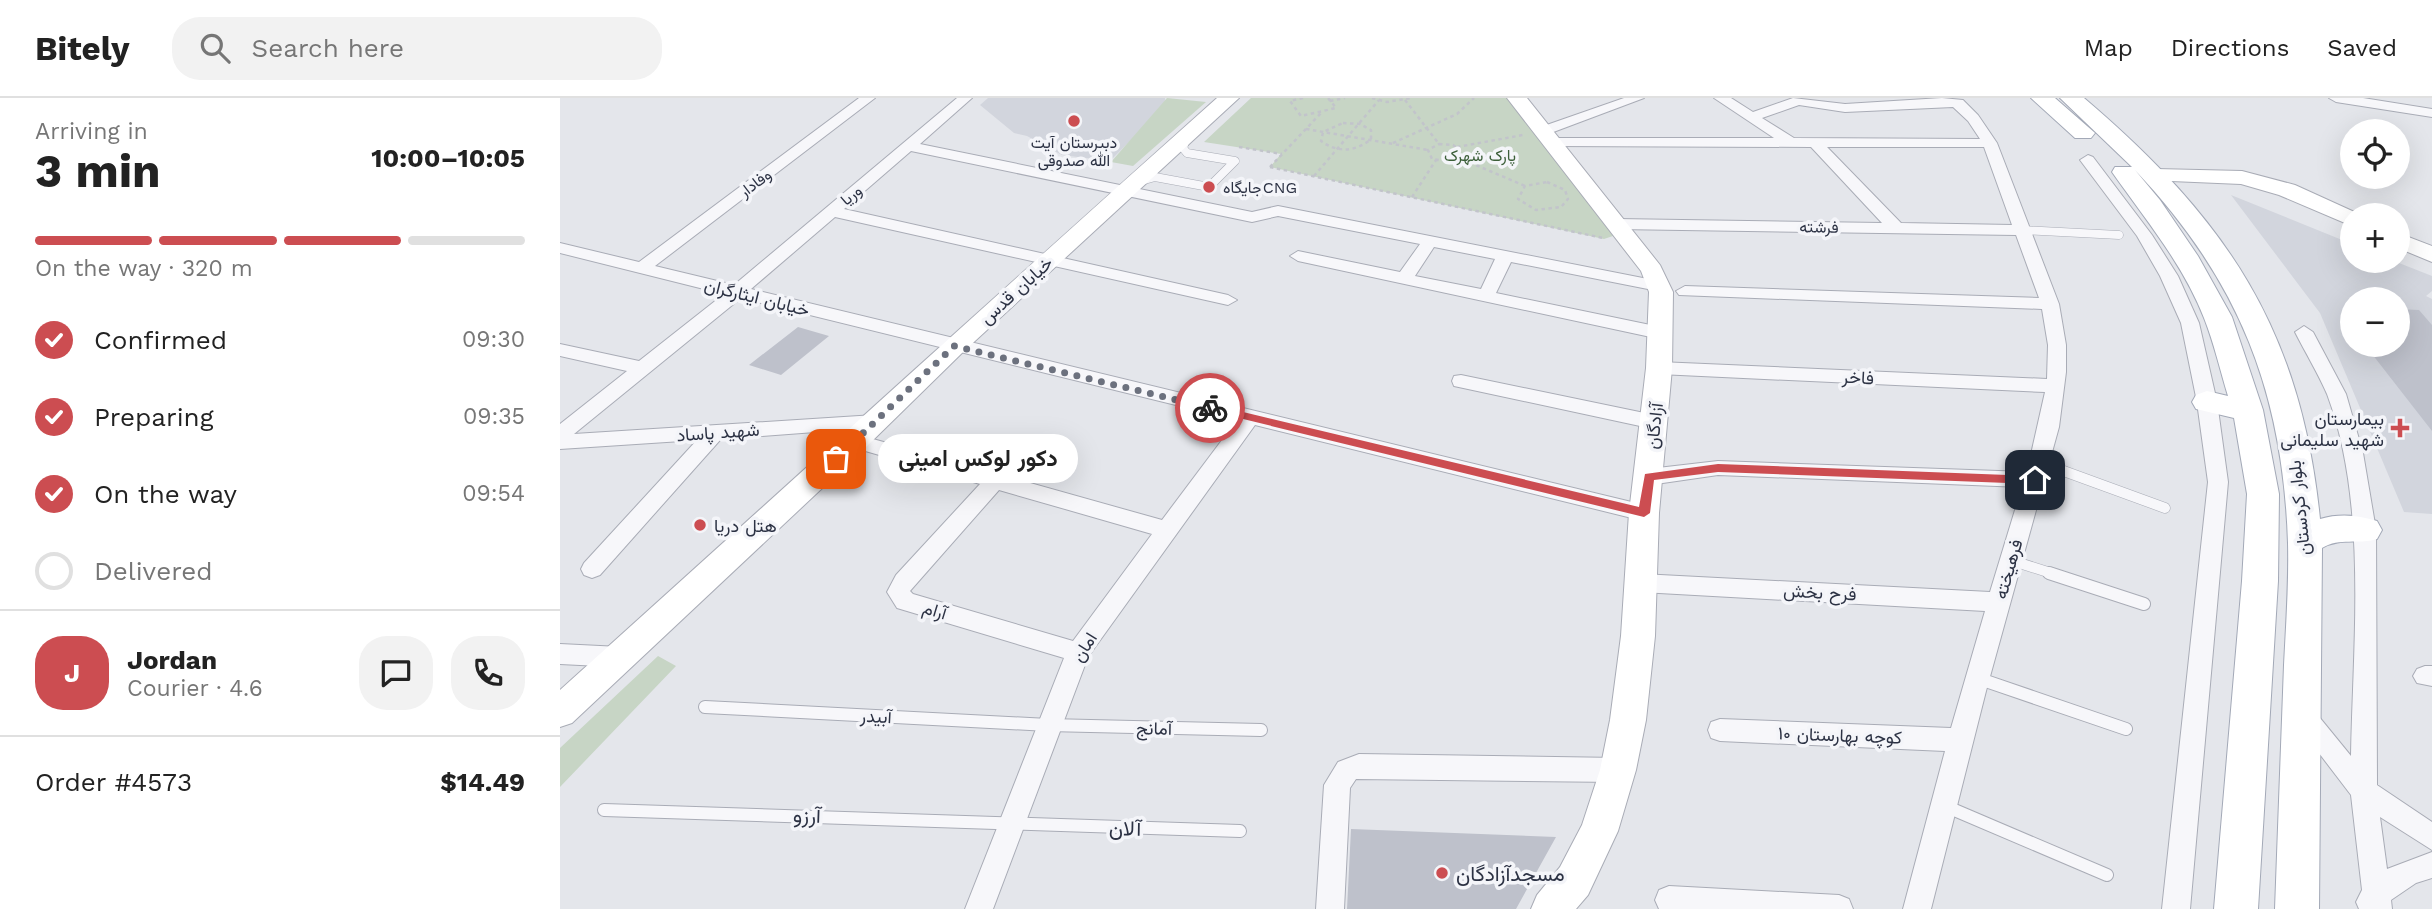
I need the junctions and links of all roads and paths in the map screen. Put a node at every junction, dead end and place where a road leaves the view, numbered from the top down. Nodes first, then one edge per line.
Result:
1 (868, 98) edge
2 (965, 98) edge
3 (1229, 98) edge
4 (1303, 98) edge
5 (1345, 98) edge
6 (1372, 98) edge
7 (1411, 98) edge
8 (1474, 98) edge
9 (1517, 98) edge
10 (1637, 98) edge
11 (1721, 98) edge
12 (2042, 98) edge
13 (2071, 98) edge
14 (2336, 98) edge
15 (1329, 99) edge
16 (1379, 100) junction
17 (1405, 100) junction
18 (1954, 101) edge
19 (1323, 111) junction
20 (2432, 113) edge
21 (1752, 117) junction
22 (1360, 124) junction
23 (1425, 127) junction
24 (1307, 129) junction
25 (1322, 132) junction
26 (1543, 135) junction
27 (1186, 136) junction
28 (1348, 136) junction
29 (1371, 139) junction
30 (1393, 143) junction
31 (1990, 143) junction
32 (1439, 144) junction
33 (1793, 144) junction
34 (1816, 144) junction
35 (908, 146) junction
36 (1230, 146) dead end
37 (1457, 147) junction
38 (1338, 149) junction
39 (1428, 150) junction
40 (1282, 154) junction
41 (1457, 158) junction
42 (1436, 160) junction
43 (2088, 160) dead end
44 (2155, 175) junction
45 (1314, 176) junction
46 (1525, 186) junction
47 (1129, 188) junction
48 (1412, 197) junction
49 (831, 211) junction
50 (2340, 214) edge
51 (1896, 229) junction
52 (2021, 230) junction
53 (1610, 231) junction
54 (2119, 235) dead end
55 (1430, 241) junction
56 (2410, 245) edge
57 (562, 250) edge
58 (2432, 255) edge
59 (1298, 256) dead end
60 (1506, 256) junction
61 (1050, 259) junction
62 (642, 268) junction
63 (1405, 278) junction
64 (1672, 289) junction
65 (737, 292) junction
66 (1486, 296) junction
67 (1228, 300) dead end
68 (2050, 304) junction
69 (2304, 332) dead end
70 (1660, 333) junction
71 (954, 346) junction
72 (560, 350) edge
73 (641, 368) junction
74 (1659, 368) junction
75 (1461, 381) dead end
76 (2056, 386) junction
77 (2207, 402) junction
78 (2248, 410) junction
79 (1250, 417) junction
80 (1654, 422) junction
81 (865, 431) junction
82 (716, 432) junction
83 (560, 435) edge
84 (560, 442) edge
85 (2037, 471) junction
86 (1649, 477) junction
87 (996, 480) junction
88 (2165, 508) dead end
89 (1644, 513) junction
90 (1167, 530) junction
91 (2365, 530) junction
92 (2305, 542) junction
93 (2010, 560) junction
94 (592, 569) dead end
95 (1641, 583) junction
96 (1998, 602) junction
97 (2144, 604) dead end
98 (1077, 652) junction
99 (560, 654) edge
100 (620, 657) junction
101 (1977, 678) junction
102 (705, 707) dead end
103 (560, 712) edge
104 (2302, 715) junction
105 (1048, 725) junction
106 (2126, 729) dead end
107 (1261, 730) dead end
108 (1720, 730) dead end
109 (1959, 740) junction
110 (1618, 770) junction
111 (2364, 792) junction
112 (1943, 805) junction
113 (604, 810) dead end
114 (1010, 825) junction
115 (1240, 831) dead end
116 (2432, 837) edge
117 (2432, 864) edge
118 (2107, 875) dead end
119 (1669, 900) dead end
120 (2373, 903) edge
121 (979, 909) edge
122 (1330, 909) edge
123 (1551, 909) edge
124 (1839, 909) edge
125 (1917, 909) edge
126 (2176, 909) edge
127 (2236, 909) edge
128 (2297, 909) edge

1 - 62 street, وفادار
2 - 35 street, وریا
3 - 27 street, خیابان قدس
4 - 19 path
5 - 15 path
6 - 16 path
7 - 17 path
8 - 23 path
9 - 26 street, آزادگان
10 - 26 street
11 - 21 street
12 - 78 main road, بلوار کردستان
13 - 44 main road, بلوار کردستان
14 - 20 street
15 - 19 path
16 - 17 path
16 - 22 path
17 - 23 path
18 - 21 street
18 - 31 street, فرهیخته
19 - 24 path
21 - 33 street
22 - 25 path
22 - 28 path
22 - 29 path
23 - 30 path
23 - 32 path
24 - 25 path
24 - 40 path
25 - 28 path
25 - 38 path
26 - 33 street
26 - 37 path
26 - 53 street, آزادگان
27 - 47 street, خیابان قدس
27 - 47 lane
28 - 29 path
28 - 38 path
29 - 30 path
29 - 38 path
30 - 39 path
31 - 34 street
31 - 52 street, فرهیخته
32 - 37 path
32 - 39 path
33 - 34 street
34 - 51 street
35 - 47 street
35 - 49 street, وریا
36 - 40 path
37 - 41 path
38 - 45 path
39 - 42 path
40 - 45 path
41 - 42 path
41 - 46 path
42 - 48 path
43 - 77 street
44 - 50 street
44 - 92 main road, بلوار کردستان
45 - 48 path
46 - 46 path
47 - 55 street
47 - 61 street, خیابان قدس
48 - 53 path
49 - 61 street
49 - 65 street, وریا
51 - 52 street, فرشته
51 - 53 street, فرشته
52 - 54 lane
52 - 68 street, فرهیخته
53 - 64 street, آزادگان
55 - 60 street
55 - 63 street
56 - 58 street
57 - 62 street, خیابان ایثارگران
59 - 63 street
60 - 64 street
60 - 66 street
61 - 67 street
61 - 71 street, خیابان قدس
62 - 65 street, خیابان ایثارگران
63 - 66 street
64 - 68 street
64 - 70 street, آزادگان
65 - 71 street, خیابان ایثارگران
65 - 73 street, وریا
66 - 70 street
68 - 76 street, فرهیخته
69 - 91 street
70 - 74 street, آزادگان
71 - 79 street, خیابان ایثارگران
71 - 81 street, خیابان قدس
72 - 73 street
73 - 83 street, وریا
74 - 76 street, فاخر
74 - 80 street, آزادگان
75 - 80 street
76 - 85 street, فرهیخته
77 - 78 main road
77 - 126 street
78 - 127 main road, بلوار کردستان
79 - 89 street, خیابان ایثارگران
79 - 90 street, امان
80 - 86 street, آزادگان
81 - 82 street, شهید پاساد
81 - 87 street, شهید پاساد
81 - 100 street, خیابان قدس
82 - 84 street, شهید پاساد
82 - 94 street
85 - 86 street
85 - 88 lane
85 - 93 street, فرهیخته
86 - 89 street, آزادگان
87 - 90 street, شهید پاساد
87 - 98 street, آرام
89 - 95 street, آزادگان
90 - 98 street, امان
91 - 92 main road
91 - 111 street
92 - 104 main road, بلوار کردستان
93 - 96 street, فرهیخته
93 - 97 lane
95 - 96 street, فرح بخش
95 - 110 street, آزادگان
96 - 101 street, فرهیخته
98 - 105 street, امان
99 - 100 street
100 - 103 street, خیابان قدس
101 - 106 lane
101 - 109 street, فرهیخته
102 - 105 lane, آبیدر
104 - 111 street
104 - 128 main road, بلوار کردستان
105 - 107 lane, آمانج
105 - 114 street, امان
108 - 109 street, کوچه بهارستان ۱۰
109 - 112 street, فرهیخته
110 - 122 street
110 - 123 street, آزادگان
111 - 116 street
111 - 120 street
112 - 118 lane
112 - 125 street, فرهیخته
113 - 114 lane, آرزو
114 - 115 lane, آلان
114 - 121 street, امان
117 - 120 street
119 - 124 street

